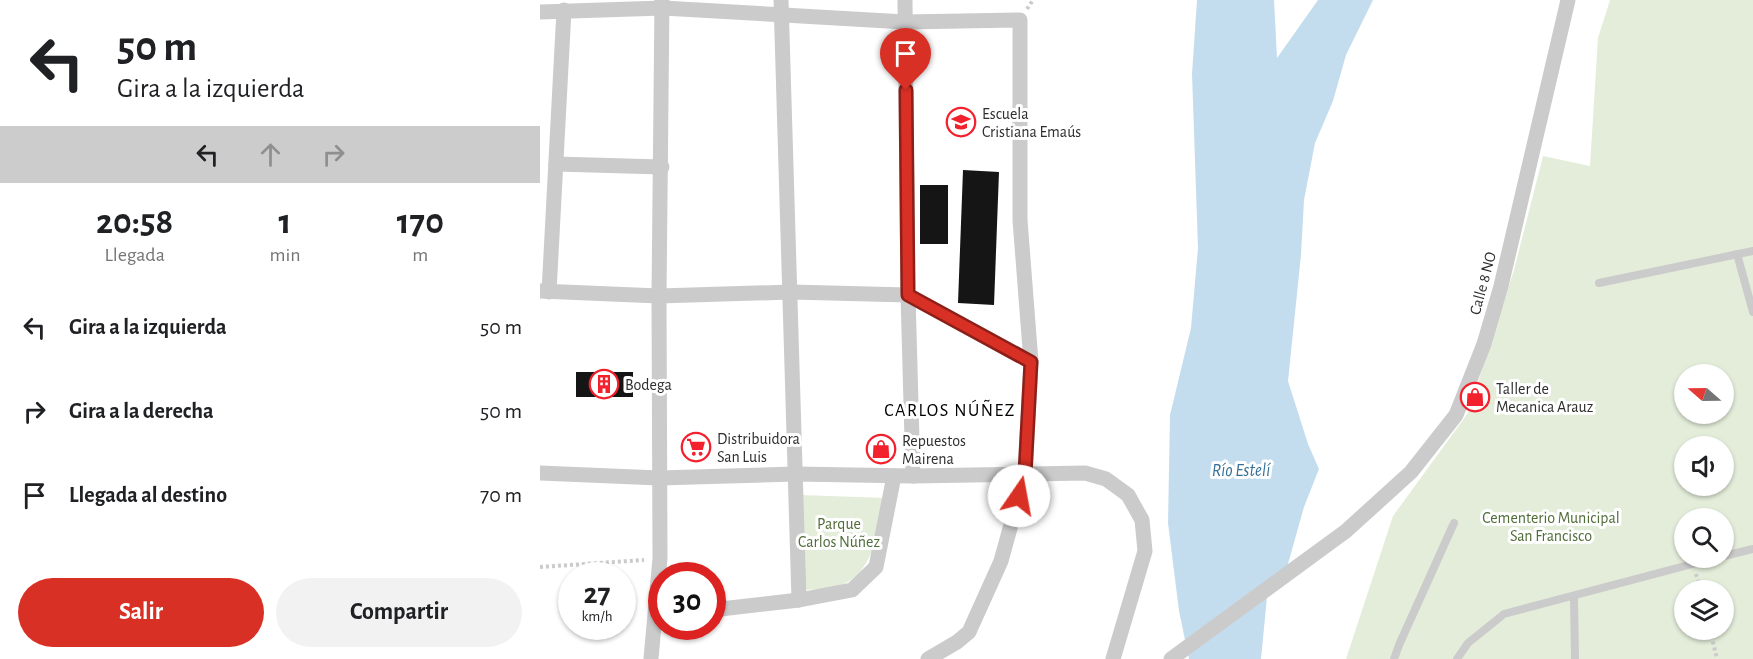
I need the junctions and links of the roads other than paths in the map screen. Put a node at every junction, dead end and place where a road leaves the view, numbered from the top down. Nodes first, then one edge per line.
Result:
1 (905, 0) edge
2 (1568, 0) edge
3 (662, 4) edge
4 (781, 7) edge
5 (564, 10) junction
6 (540, 12) edge
7 (905, 22) junction
8 (556, 164) junction
9 (662, 167) junction
10 (1753, 251) edge
11 (1737, 254) junction
12 (1599, 283) dead end
13 (545, 291) edge
14 (791, 292) junction
15 (908, 295) junction
16 (659, 296) junction
17 (1753, 312) edge
18 (1031, 362) junction
19 (540, 473) edge
20 (795, 474) junction
21 (1025, 474) junction
22 (894, 476) junction
23 (913, 476) junction
24 (659, 478) junction
25 (1455, 523) dead end
26 (1753, 549) edge
27 (1734, 554) edge
28 (660, 562) edge
29 (1678, 568) edge
30 (1574, 596) junction
31 (799, 600) junction
32 (726, 608) edge
33 (654, 640) edge
34 (651, 659) edge
35 (928, 659) edge
36 (1113, 659) edge
37 (1172, 659) edge
38 (1394, 659) edge
39 (1457, 659) edge
40 (1575, 659) edge

1 - 7 street
2 - 37 street, Calle 8 NO
3 - 4 street
3 - 5 street
3 - 9 street
4 - 7 street
4 - 14 street
5 - 6 street
5 - 8 street
7 - 15 street
7 - 18 street
8 - 9 street
8 - 13 street
9 - 16 street
10 - 11 lane
11 - 12 lane
11 - 17 lane
13 - 16 street
14 - 15 street
14 - 16 street
14 - 20 street
15 - 18 street
15 - 23 street
16 - 24 street
18 - 21 street
19 - 24 street
20 - 22 street
20 - 24 street
20 - 31 street
21 - 23 street
21 - 35 street
21 - 36 street
22 - 23 street
22 - 31 street
24 - 28 street
25 - 38 lane
26 - 27 lane
29 - 30 lane
30 - 39 lane
30 - 40 lane
31 - 32 street
33 - 34 street

